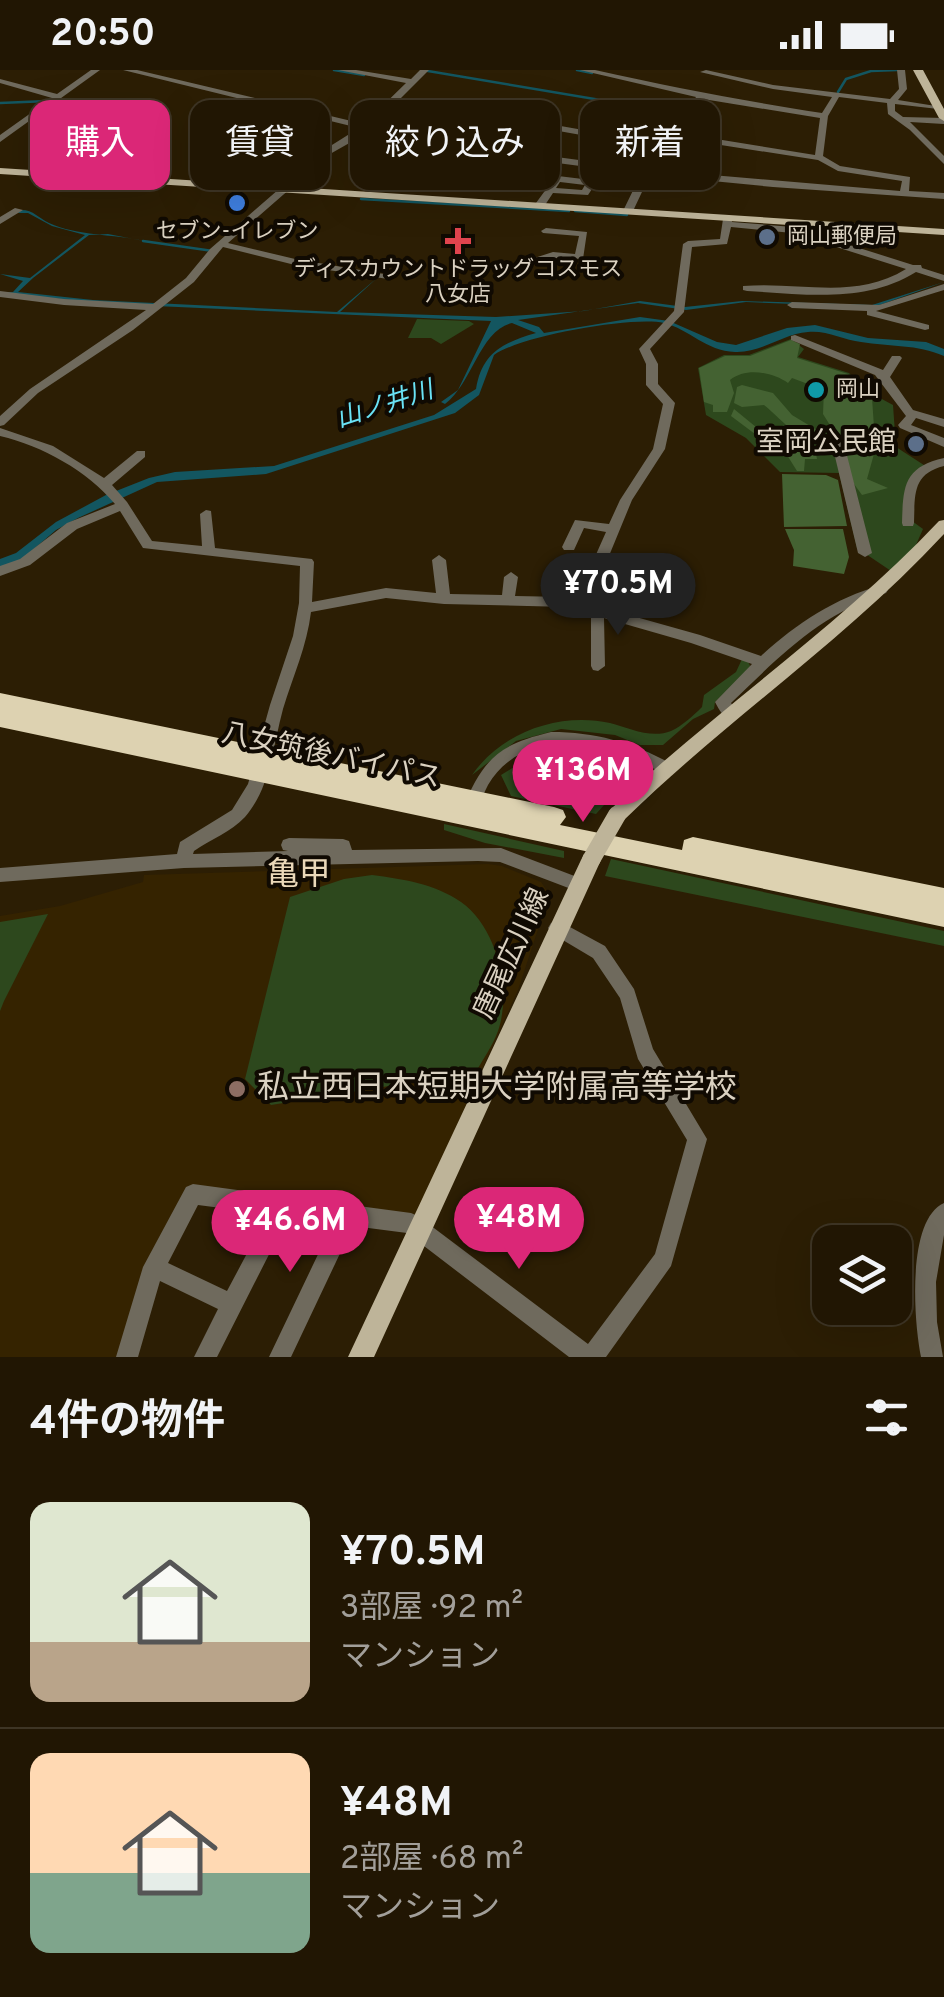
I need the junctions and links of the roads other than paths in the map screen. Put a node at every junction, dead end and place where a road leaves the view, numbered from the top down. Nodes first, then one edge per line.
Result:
1 (96, 70) edge
2 (127, 70) edge
3 (342, 70) edge
4 (426, 70) edge
5 (584, 70) edge
6 (902, 70) edge
7 (918, 70) edge
8 (704, 72) edge
9 (768, 72) edge
10 (727, 74) edge
11 (0, 82) edge
12 (412, 82) junction
13 (758, 84) junction
14 (714, 88) dead end
15 (702, 94) junction
16 (838, 94) junction
17 (59, 97) junction
18 (393, 99) joint
19 (698, 100) edge
20 (891, 100) junction
21 (935, 102) junction
22 (824, 116) junction
23 (896, 119) junction
24 (944, 120) edge
25 (350, 124) edge
26 (580, 132) edge
27 (350, 137) edge
28 (0, 139) edge
29 (720, 142) edge
30 (330, 154) edge
31 (819, 158) junction
32 (944, 162) edge
33 (0, 171) edge
34 (720, 179) edge
35 (190, 183) edge
36 (285, 190) edge
37 (301, 190) edge
38 (550, 190) dead end
39 (639, 190) edge
40 (944, 196) edge
41 (905, 200) junction
42 (540, 206) junction
43 (572, 208) junction
44 (17, 211) dead end
45 (628, 212) junction
46 (0, 221) edge
47 (728, 222) junction
48 (782, 226) junction
49 (546, 231) dead end
50 (565, 232) junction
51 (944, 232) edge
52 (818, 239) junction
53 (222, 244) junction
54 (809, 251) dead end
55 (532, 262) dead end
56 (917, 267) junction
57 (384, 277) dead end
58 (944, 278) edge
59 (835, 282) dead end
60 (944, 287) edge
61 (747, 288) dead end
62 (860, 292) junction
63 (0, 294) edge
64 (792, 305) dead end
65 (158, 306) junction
66 (853, 308) junction
67 (925, 327) dead end
68 (795, 338) dead end
69 (896, 358) dead end
70 (884, 377) junction
71 (0, 422) edge
72 (909, 422) junction
73 (944, 423) edge
74 (0, 432) edge
75 (837, 440) dead end
76 (944, 442) edge
77 (141, 454) dead end
78 (944, 462) edge
79 (114, 496) junction
80 (908, 523) dead end
81 (202, 524) dead end
82 (613, 529) junction
83 (940, 535) edge
84 (569, 547) dead end
85 (209, 550) junction
86 (865, 553) dead end
87 (439, 560) dead end
88 (0, 570) edge
89 (511, 578) dead end
90 (885, 589) junction
91 (444, 599) junction
92 (508, 601) junction
93 (308, 608) junction
94 (596, 612) junction
95 (764, 664) junction
96 (598, 666) dead end
97 (0, 701) edge
98 (731, 714) junction
99 (0, 718) edge
100 (263, 765) junction
101 (664, 767) junction
102 (470, 808) junction
103 (289, 845) dead end
104 (344, 856) junction
105 (184, 861) junction
106 (0, 875) edge
107 (579, 885) junction
108 (944, 899) edge
109 (944, 916) edge
110 (558, 928) junction
111 (282, 1206) junction
112 (944, 1212) edge
113 (347, 1215) junction
114 (418, 1227) junction
115 (154, 1267) junction
116 (232, 1305) junction
117 (939, 1353) edge
118 (127, 1357) edge
119 (205, 1357) edge
120 (280, 1357) edge
121 (361, 1357) edge
122 (590, 1357) edge

1 - 17 street
2 - 25 street
3 - 12 street
4 - 12 street
5 - 15 street
6 - 20 street
7 - 21 main road
8 - 10 street
9 - 13 street
10 - 13 street
10 - 14 street
11 - 17 street
12 - 18 street
13 - 16 street
15 - 19 street
15 - 22 street
16 - 20 street
16 - 22 street
17 - 28 street
18 - 26 street
20 - 21 street
20 - 23 street
21 - 24 main road
22 - 31 street
23 - 24 street
23 - 32 street
27 - 30 street
29 - 31 street
31 - 41 street
33 - 35 main road
34 - 41 street
36 - 53 street
37 - 42 main road
38 - 42 street
39 - 45 street
40 - 41 street
42 - 43 main road
43 - 45 main road
43 - 50 street
44 - 46 street
45 - 47 main road
47 - 48 main road
47 - 82 street
48 - 51 main road
48 - 52 street
49 - 50 street
50 - 55 street
52 - 54 street
52 - 56 street
53 - 57 street
53 - 65 street
56 - 58 street
56 - 62 street
59 - 62 street
60 - 66 street
61 - 62 street
63 - 65 street
64 - 66 street
65 - 71 street
66 - 67 street
68 - 70 street
69 - 70 street
70 - 72 street
72 - 73 street
72 - 76 street
74 - 79 street
75 - 86 street
77 - 79 street
78 - 80 street
79 - 85 street
79 - 88 street
81 - 85 street
82 - 84 street
82 - 94 street
83 - 90 main road, 唐尾広川線
85 - 93 street
87 - 91 street
89 - 92 street
90 - 95 street
90 - 98 main road, 唐尾広川線
91 - 92 street
91 - 93 street
92 - 94 street
93 - 100 street
94 - 95 street
94 - 96 street
95 - 98 street
97 - 100 highway, 八女筑後バイパス
98 - 101 main road, 唐尾広川線
99 - 100 highway, 八女筑後バイパス
100 - 102 highway, 八女筑後バイパス
100 - 105 street
101 - 102 street
101 - 107 main road, 唐尾広川線, bridge
102 - 108 highway, 八女筑後バイパス
102 - 109 highway, 八女筑後バイパス
103 - 104 street
104 - 105 street
104 - 107 street
105 - 106 street
107 - 110 main road, 唐尾広川線
110 - 114 main road, 唐尾広川線
110 - 122 street
111 - 113 street
111 - 115 street
111 - 116 street
112 - 117 street
113 - 114 street
113 - 120 street
114 - 121 main road, 唐尾広川線
114 - 122 street
115 - 116 street
115 - 118 street
116 - 119 street

